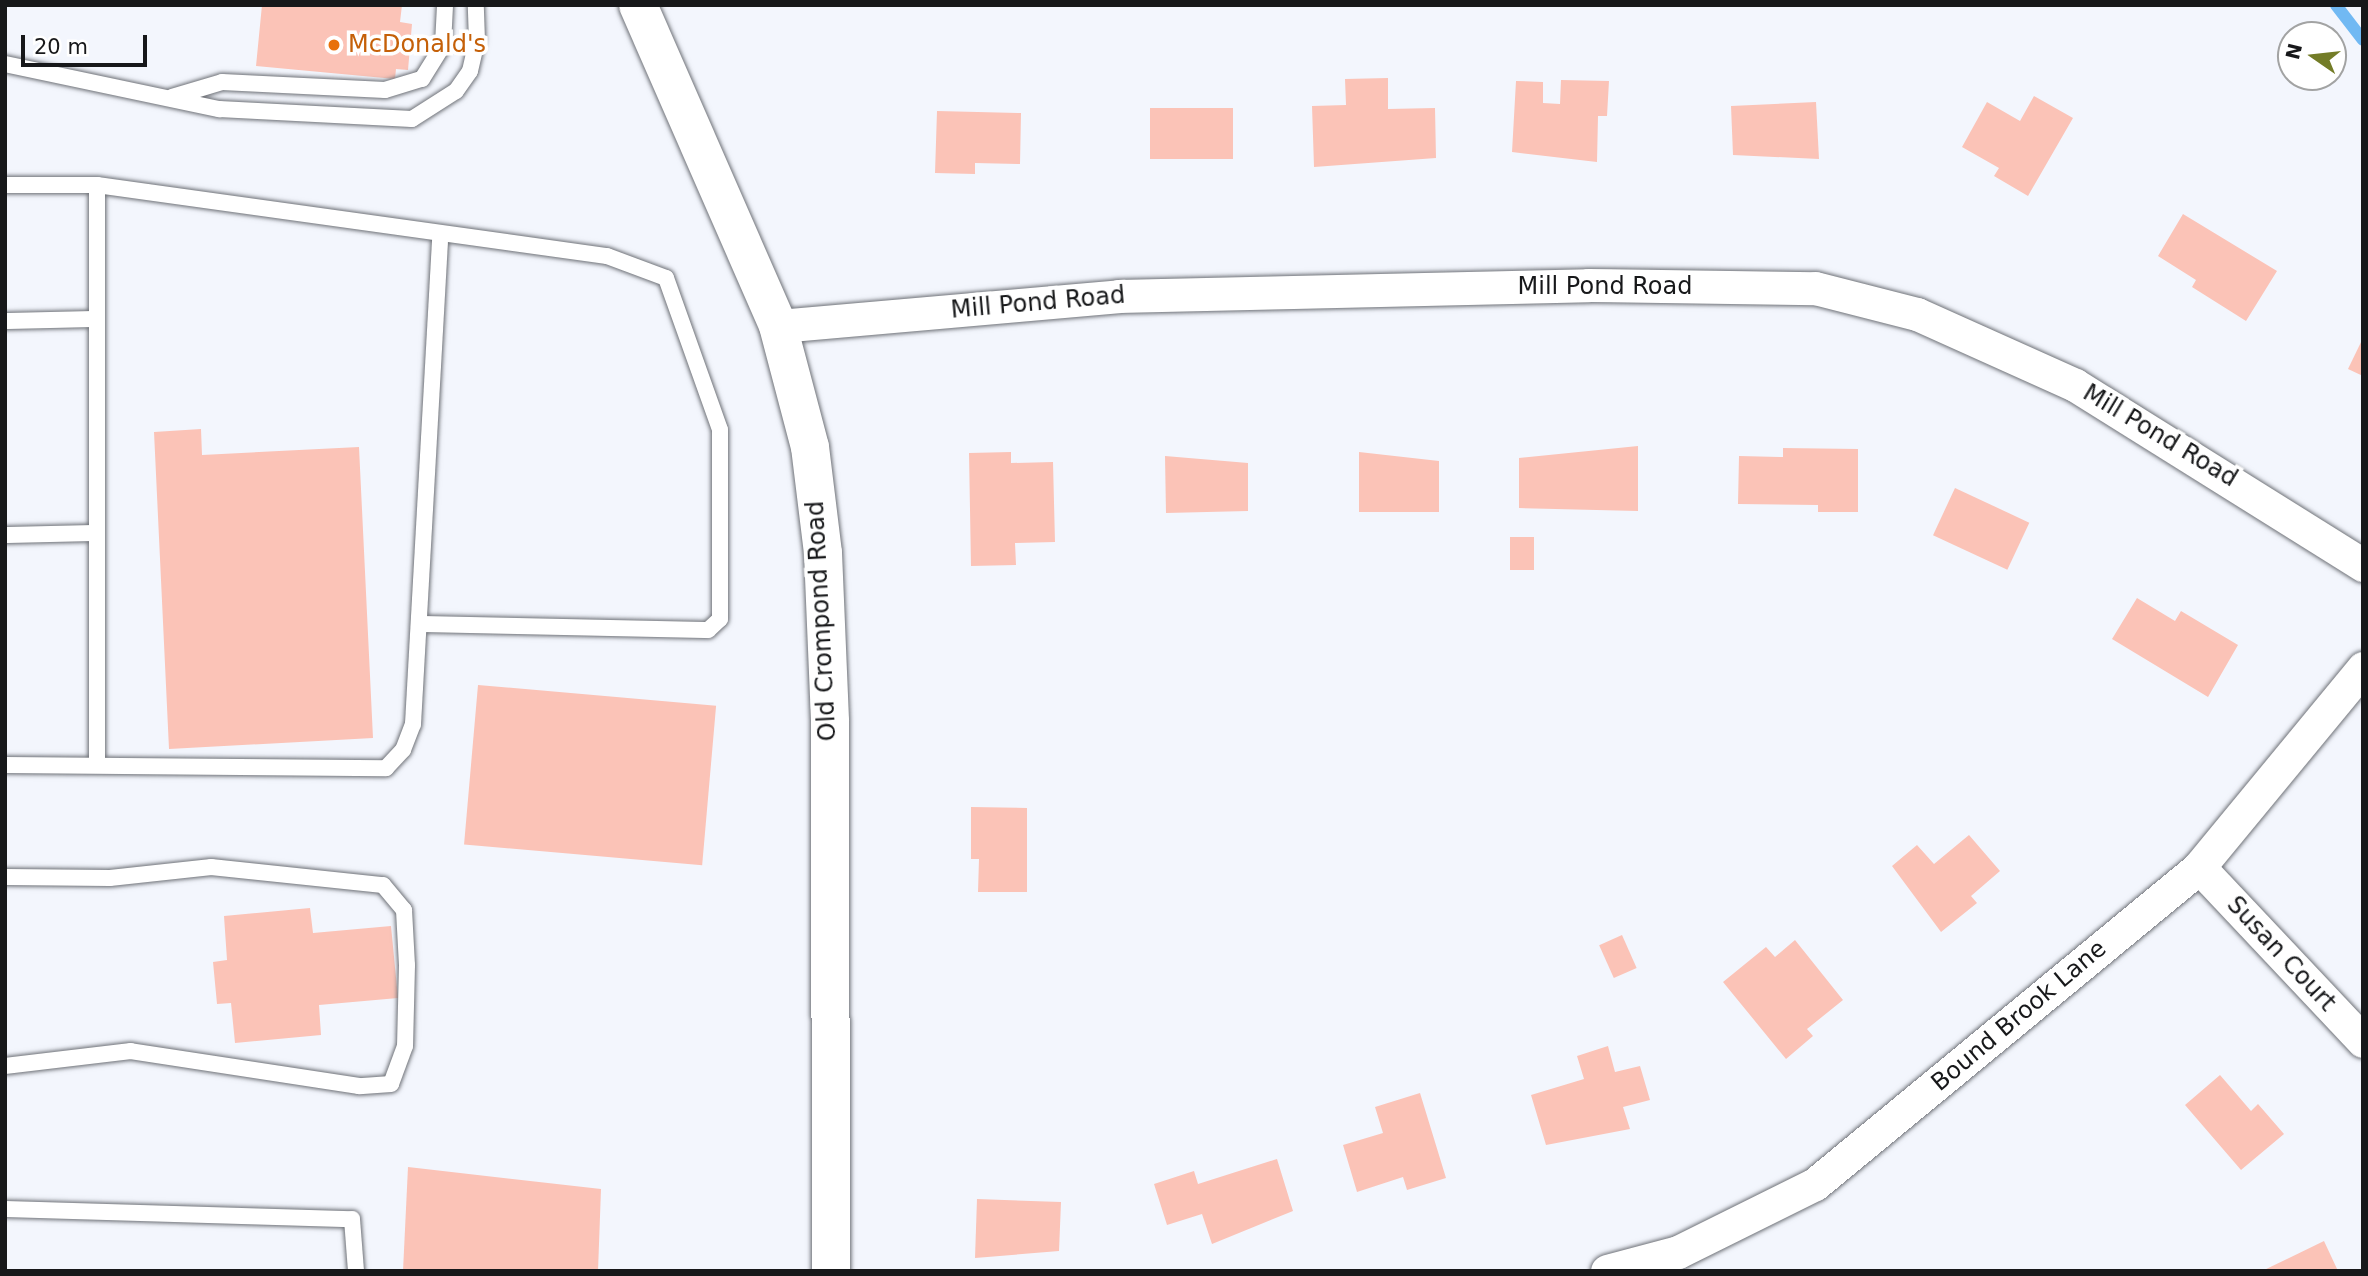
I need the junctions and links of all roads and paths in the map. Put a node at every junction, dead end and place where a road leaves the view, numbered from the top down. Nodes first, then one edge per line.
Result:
1 (446, 5) edge
2 (476, 5) edge
3 (638, 5) edge
4 (5, 64) edge
5 (170, 98) junction
6 (5, 185) edge
7 (97, 185) junction
8 (440, 235) junction
9 (96, 319) junction
10 (5, 321) edge
11 (778, 326) junction
12 (96, 533) junction
13 (5, 536) edge
14 (2363, 565) edge
15 (419, 624) junction
16 (2363, 668) edge
17 (97, 762) junction
18 (5, 765) edge
19 (2199, 867) junction
20 (5, 877) edge
21 (2363, 1041) edge
22 (5, 1066) edge
23 (5, 1209) edge
24 (356, 1271) edge
25 (831, 1271) edge
26 (1607, 1271) edge

1 - 5 lane
2 - 5 lane
3 - 11 street, Old Crompond Road
4 - 5 lane
6 - 7 lane
7 - 8 lane
7 - 9 lane
8 - 15 lane
8 - 15 lane
9 - 10 lane
9 - 12 lane
11 - 14 street, Mill Pond Road
11 - 25 street, Old Crompond Road
12 - 13 lane
12 - 17 lane
15 - 17 lane
16 - 19 street, Bound Brook Lane
17 - 18 lane
19 - 21 street, Susan Court
19 - 26 street, Bound Brook Lane
20 - 22 lane
23 - 24 lane

